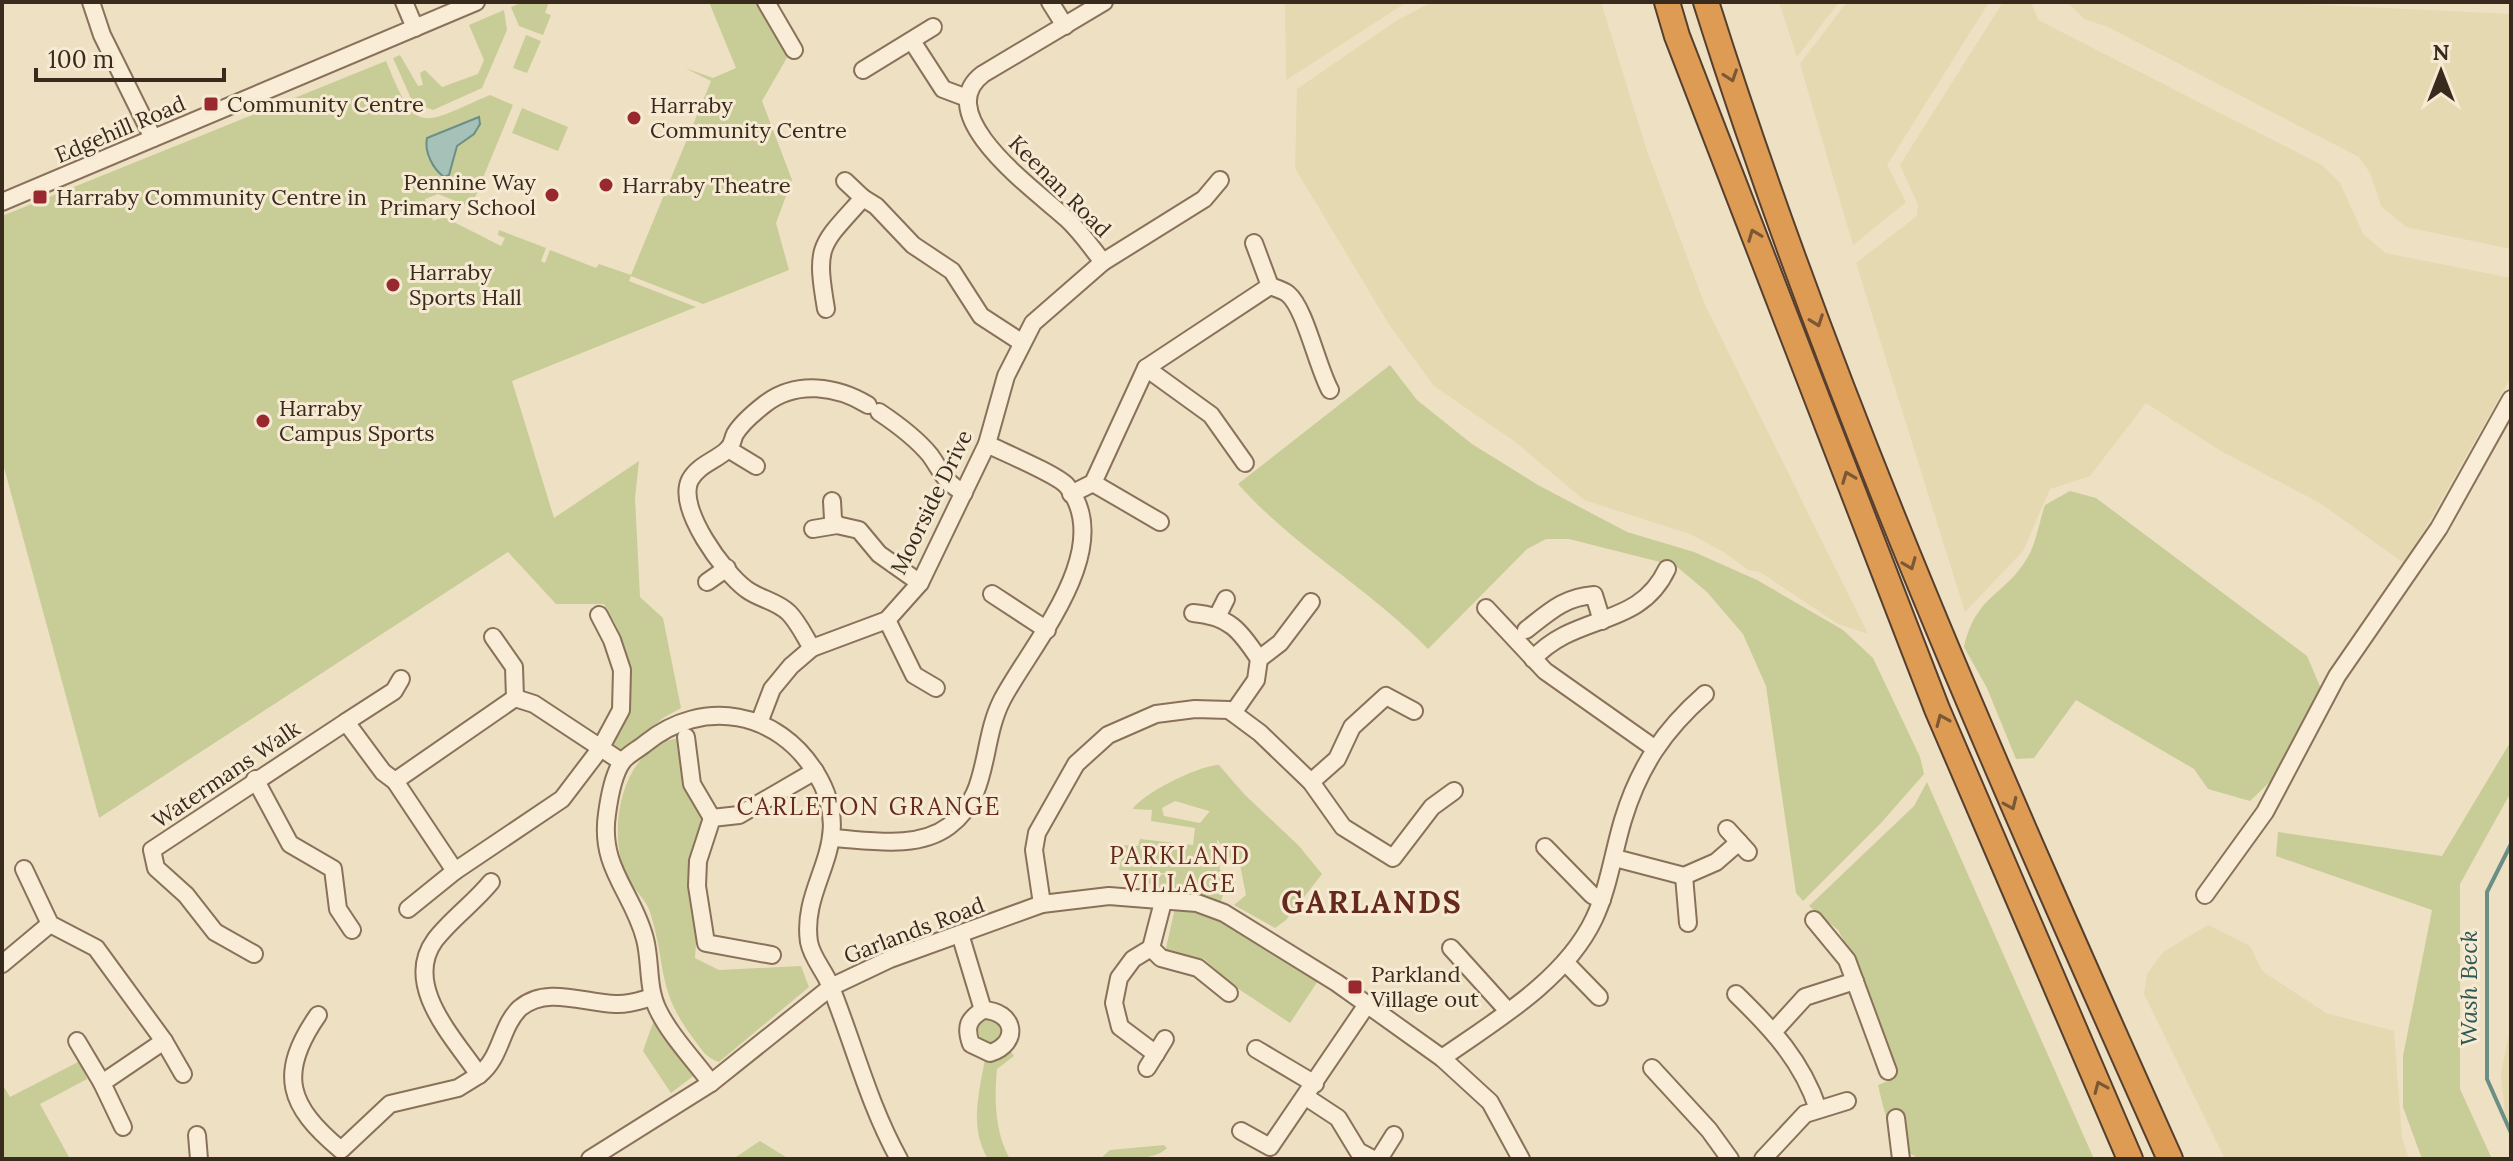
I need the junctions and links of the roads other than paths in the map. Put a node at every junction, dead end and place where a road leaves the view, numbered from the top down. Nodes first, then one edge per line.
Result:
1 (91, 2) edge
2 (404, 2) edge
3 (476, 2) edge
4 (766, 2) edge
5 (1050, 2) edge
6 (1104, 2) edge
7 (1667, 2) edge
8 (1706, 2) edge
9 (1065, 26) junction
10 (933, 27) dead end
11 (415, 28) junction
12 (912, 41) junction
13 (794, 50) dead end
14 (863, 70) dead end
15 (967, 98) junction
16 (153, 138) junction
17 (1220, 180) dead end
18 (845, 181) dead end
19 (863, 198) junction
20 (2, 202) edge
21 (1254, 243) dead end
22 (1103, 262) junction
23 (1270, 286) junction
24 (826, 309) dead end
25 (1021, 342) junction
26 (1146, 368) junction
27 (1330, 390) dead end
28 (2511, 399) edge
29 (987, 444) junction
30 (728, 449) junction
31 (1245, 463) dead end
32 (756, 466) dead end
33 (1093, 483) junction
34 (964, 493) junction
35 (1071, 494) junction
36 (832, 501) dead end
37 (1160, 522) dead end
38 (837, 525) junction
39 (813, 529) dead end
40 (727, 568) junction
41 (1667, 569) dead end
42 (707, 582) dead end
43 (920, 583) junction
44 (992, 594) dead end
45 (1226, 599) dead end
46 (1311, 602) dead end
47 (1559, 604) junction
48 (1486, 608) dead end
49 (1193, 613) dead end
50 (599, 615) dead end
51 (1218, 615) junction
52 (887, 620) junction
53 (1602, 621) junction
54 (1047, 630) junction
55 (1526, 630) dead end
56 (1569, 630) junction
57 (493, 637) dead end
58 (812, 648) junction
59 (1259, 659) junction
60 (1533, 659) junction
61 (401, 679) dead end
62 (1705, 694) dead end
63 (515, 698) junction
64 (914, 699) dead end
65 (1414, 711) dead end
66 (1233, 713) junction
67 (346, 722) junction
68 (759, 723) junction
69 (686, 737) dead end
70 (1654, 748) junction
71 (600, 749) junction
72 (622, 762) junction
73 (815, 771) junction
74 (255, 779) junction
75 (395, 781) junction
76 (1311, 782) junction
77 (1454, 791) dead end
78 (712, 818) junction
79 (831, 838) junction
80 (1738, 841) dead end
81 (1544, 847) dead end
82 (1615, 858) junction
83 (24, 869) dead end
84 (455, 871) junction
85 (1684, 876) junction
86 (491, 882) dead end
87 (2205, 895) dead end
88 (1164, 898) junction
89 (1602, 900) junction
90 (1042, 904) junction
91 (408, 909) dead end
92 (1814, 920) dead end
93 (1688, 923) dead end
94 (50, 924) junction
95 (352, 930) dead end
96 (960, 934) junction
97 (1151, 948) junction
98 (1450, 948) dead end
99 (254, 954) dead end
100 (772, 955) dead end
101 (1565, 962) junction
102 (2, 964) edge
103 (1855, 981) junction
104 (831, 987) junction
105 (1229, 993) dead end
106 (1736, 994) dead end
107 (653, 997) junction
108 (1599, 997) dead end
109 (1368, 1003) junction
110 (983, 1010) dead end
111 (1507, 1010) junction
112 (318, 1015) dead end
113 (1774, 1031) junction
114 (1165, 1039) dead end
115 (77, 1041) dead end
116 (164, 1041) junction
117 (1256, 1049) dead end
118 (1442, 1058) junction
119 (1652, 1068) dead end
120 (1888, 1071) dead end
121 (183, 1074) dead end
122 (479, 1075) junction
123 (102, 1083) junction
124 (711, 1083) junction
125 (1310, 1090) junction
126 (1847, 1101) dead end
127 (1818, 1109) junction
128 (1896, 1118) dead end
129 (123, 1127) dead end
130 (1241, 1131) dead end
131 (197, 1135) dead end
132 (1394, 1135) dead end
133 (345, 1155) edge
134 (199, 1159) edge
135 (590, 1159) edge
136 (899, 1159) edge
137 (1376, 1159) edge
138 (1521, 1159) edge
139 (1730, 1159) edge
140 (1763, 1159) edge
141 (1901, 1159) edge
142 (2130, 1159) edge
143 (2170, 1159) edge

1 - 16 street
2 - 11 street
3 - 11 street, Edgehill Road
4 - 13 street
5 - 9 street
6 - 9 street
142 -> 7 highway
8 -> 143 highway
9 - 15 street
10 - 12 street
11 - 16 street, Edgehill Road
12 - 14 street
12 - 15 street
15 - 22 street, Keenan Road
16 - 20 street, Edgehill Road
17 - 22 street, Moorside Drive
18 - 19 street
19 - 24 street
19 - 25 street
21 - 23 street
22 - 25 street, Moorside Drive
23 - 26 street
23 - 27 street
25 - 29 street, Moorside Drive
26 - 31 street
26 - 33 street
28 - 87 street
29 - 34 street, Moorside Drive
29 - 35 street
30 - 32 street
30 - 34 street
30 - 40 street
33 - 35 street
33 - 37 street
34 - 43 street, Moorside Drive
35 - 54 street
36 - 38 street
38 - 39 street
38 - 43 street
40 - 42 street
40 - 58 street
41 - 53 street
43 - 52 street, Moorside Drive
44 - 54 street
45 - 51 street
46 - 59 street
47 - 53 street
47 - 55 street
47 - 56 street
48 - 60 street
49 - 51 street
50 - 71 street
51 - 59 street
52 - 58 street, Moorside Drive
52 - 64 street
53 - 56 street
54 - 79 street
56 - 60 street
57 - 63 street
58 - 68 street, Moorside Drive
59 - 66 street
60 - 70 street
61 - 67 street, Watermans Walk
62 - 70 street
63 - 71 street
63 - 75 street
65 - 76 street
66 - 76 street
66 - 90 street
67 - 74 street, Watermans Walk
67 - 75 street
68 - 72 street
68 - 73 street
69 - 78 street
70 - 82 street
71 - 72 street
71 - 84 street
72 - 107 street
73 - 78 street
73 - 79 street
74 - 95 street
74 - 99 street, Watermans Walk
75 - 84 street
76 - 77 street
78 - 100 street
79 - 104 street
80 - 85 street
81 - 89 street
82 - 85 street
82 - 89 street
83 - 94 street
84 - 91 street
85 - 93 street
86 - 122 street
88 - 90 street, Garlands Road
88 - 97 street
88 - 109 street, Garlands Road
89 - 101 street
90 - 96 street, Garlands Road
92 - 103 street
94 - 102 street
94 - 116 street
96 - 104 street, Garlands Road
96 - 110 street
97 - 105 street
97 - 114 street
98 - 111 street
101 - 108 street
101 - 111 street
103 - 113 street
103 - 120 street
104 - 124 street, Garlands Road
104 - 136 street
106 - 113 street
107 - 122 street
107 - 124 street
109 - 118 street, Garlands Road
109 - 125 street
111 - 118 street
112 - 133 street
113 - 127 street
115 - 123 street
116 - 121 street
116 - 123 street
117 - 125 street
118 - 138 street, Garlands Road
119 - 139 street
122 - 133 street
123 - 129 street
124 - 135 street, Garlands Road
125 - 130 street
125 - 137 street
126 - 127 street
127 - 140 street
128 - 141 street
131 - 134 street
132 - 137 street

